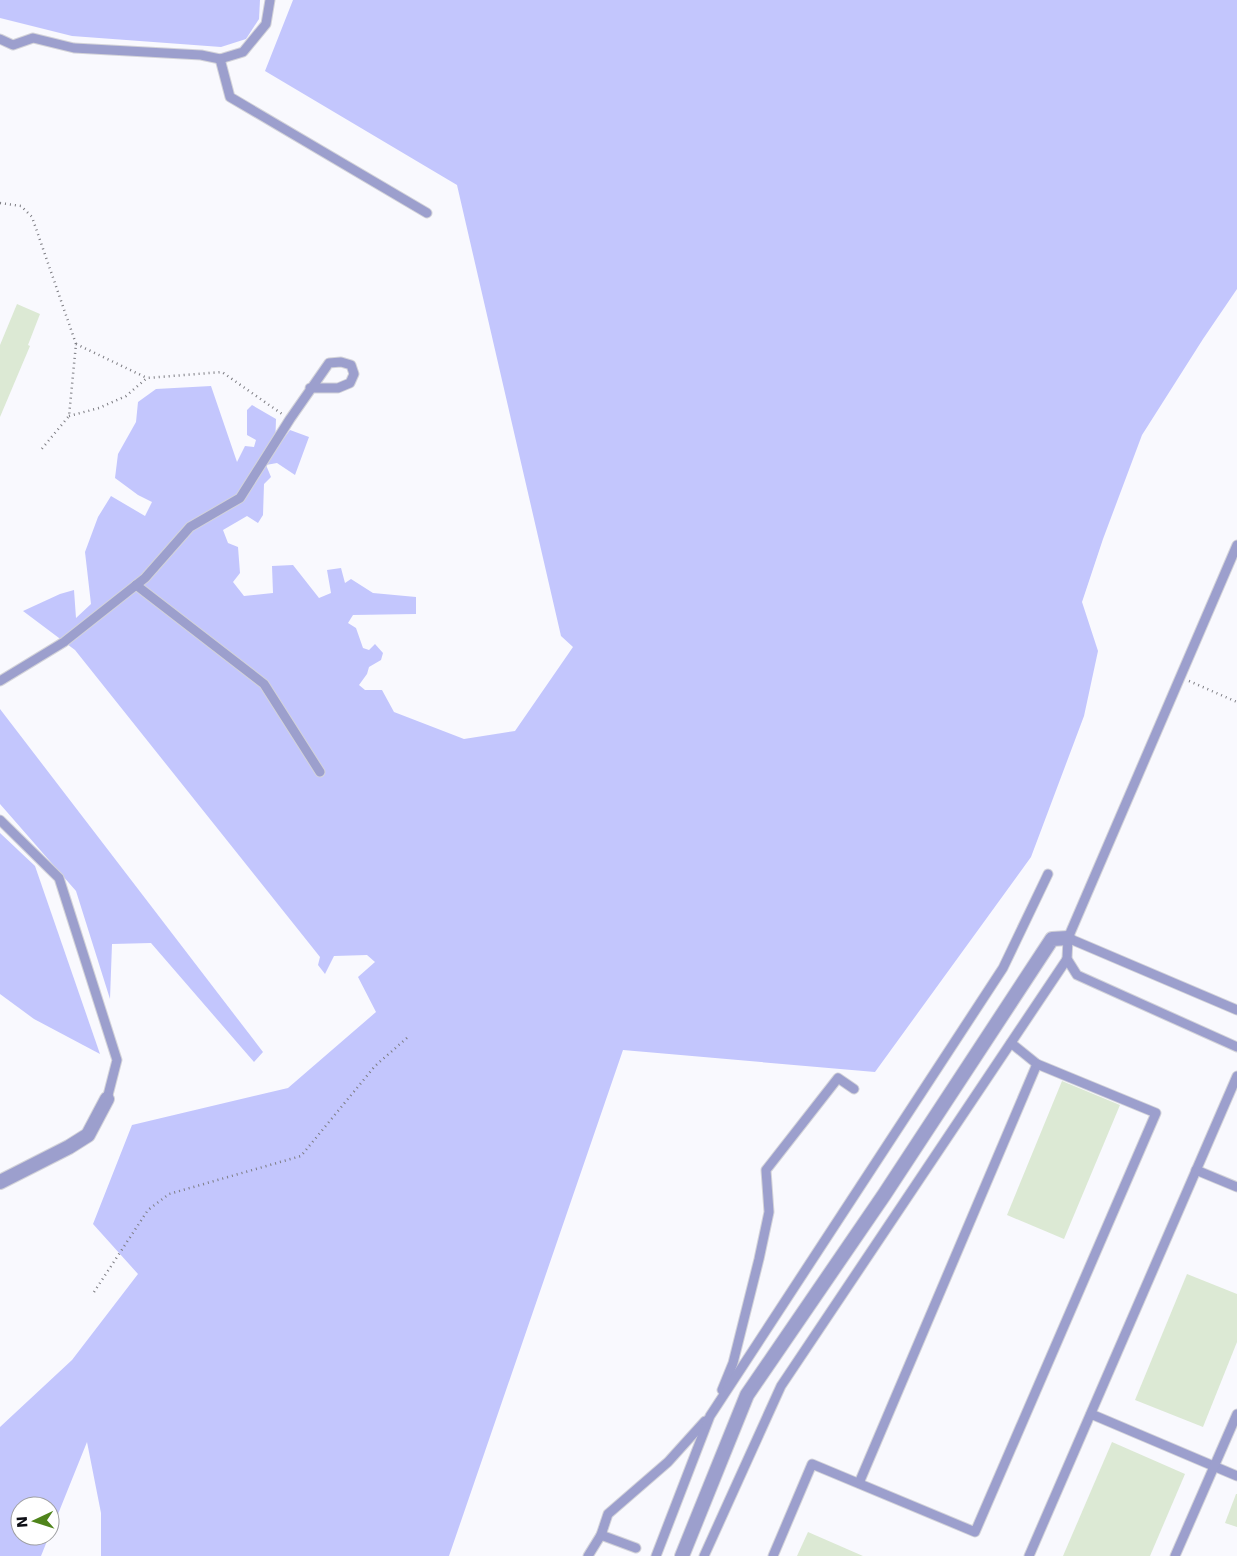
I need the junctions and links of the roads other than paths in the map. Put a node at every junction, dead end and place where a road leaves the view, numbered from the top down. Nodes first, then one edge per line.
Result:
1 (270, 0) edge
2 (0, 39) edge
3 (220, 59) junction
4 (427, 213) dead end
5 (310, 388) junction
6 (1237, 546) edge
7 (136, 585) junction
8 (0, 681) edge
9 (320, 772) dead end
10 (0, 820) edge
11 (1048, 874) dead end
12 (1068, 938) junction
13 (1068, 958) junction
14 (1237, 1010) edge
15 (1011, 1043) junction
16 (1237, 1047) edge
17 (1037, 1064) junction
18 (1237, 1076) edge
19 (854, 1089) dead end
20 (107, 1099) joint
21 (1196, 1170) junction
22 (0, 1182) edge
23 (1237, 1187) edge
24 (1090, 1414) junction
25 (1237, 1414) edge
26 (710, 1416) junction
27 (1214, 1466) junction
28 (1237, 1476) edge
29 (859, 1483) junction
30 (601, 1535) junction
31 (636, 1548) dead end
32 (588, 1556) edge
33 (656, 1556) edge
34 (682, 1556) edge
35 (704, 1556) edge
36 (773, 1556) edge
37 (1029, 1556) edge
38 (1175, 1556) edge

1 - 3 lane
2 - 3 lane
3 - 4 lane
5 - 5 lane
5 - 7 lane
6 - 12 lane
7 - 8 lane
7 - 9 lane
10 - 20 lane
11 - 26 lane
12 - 13 lane
12 - 14 lane
12 - 34 street
13 - 15 lane
13 - 16 lane
15 - 17 lane
15 - 35 lane
17 - 29 lane
17 - 29 lane
18 - 21 lane
19 - 26 lane
20 - 22 street
21 - 23 lane
21 - 24 lane
24 - 27 lane
24 - 37 lane
25 - 27 lane
26 - 30 lane
26 - 33 lane
27 - 28 lane
27 - 38 lane
29 - 36 lane
30 - 31 lane
30 - 32 lane

